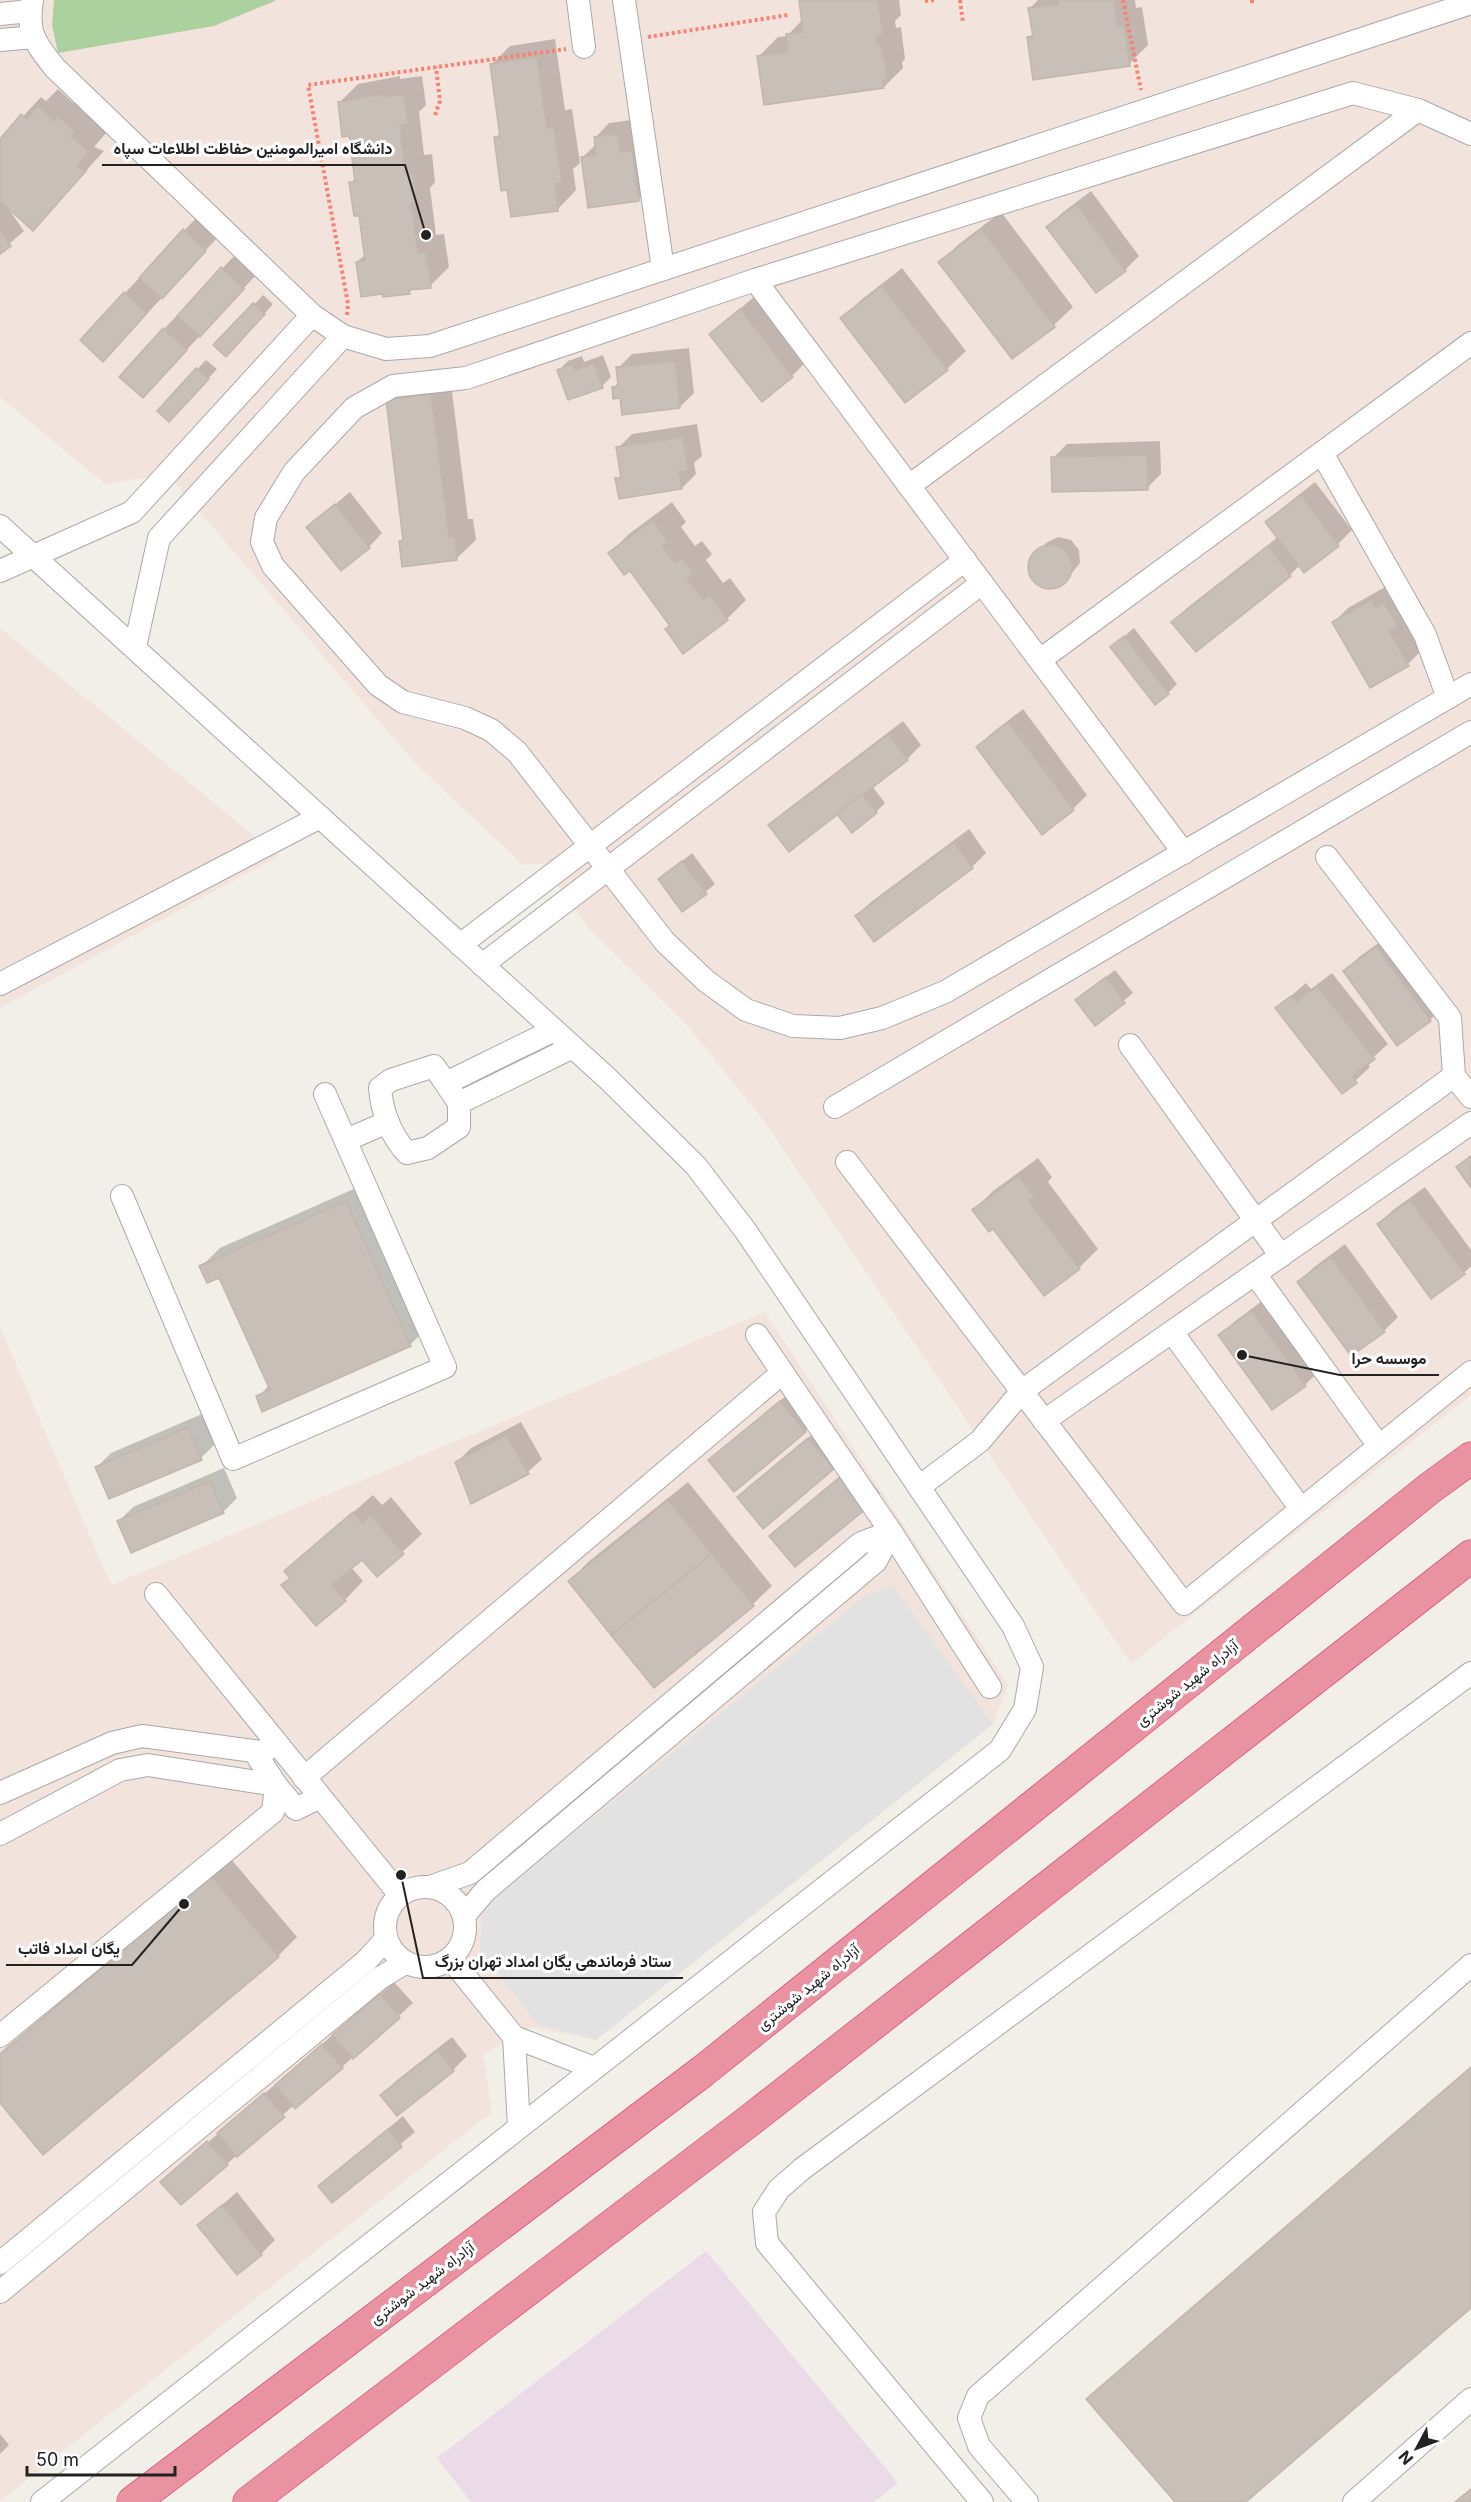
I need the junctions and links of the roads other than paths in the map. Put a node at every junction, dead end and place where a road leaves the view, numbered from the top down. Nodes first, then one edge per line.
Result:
1 (578, 0) edge
2 (624, 0) edge
3 (1471, 3) edge
4 (31, 5) edge
5 (0, 14) edge
6 (34, 37) junction
7 (0, 40) edge
8 (584, 47) road end
9 (1418, 110) junction
10 (1471, 134) edge
11 (663, 270) junction
12 (755, 280) junction
13 (312, 315) junction
14 (343, 336) junction
15 (1471, 343) edge
16 (1322, 453) junction
17 (909, 486) junction
18 (0, 525) edge
19 (34, 555) junction
20 (965, 561) junction
21 (0, 571) edge
22 (982, 583) junction
23 (135, 647) junction
24 (1040, 660) junction
25 (1471, 684) edge
26 (1448, 698) junction
27 (1471, 732) edge
28 (320, 817) junction
29 (590, 846) junction
30 (1184, 853) junction
31 (1327, 857) dead end
32 (608, 869) junction
33 (460, 945) junction
34 (482, 965) junction
35 (0, 984) edge
36 (554, 1030) junction
37 (1130, 1045) dead end
38 (573, 1047) junction
39 (1454, 1076) junction
40 (446, 1083) junction
41 (325, 1094) dead end
42 (1471, 1097) edge
43 (459, 1103) junction
44 (835, 1107) dead end
45 (388, 1122) junction
46 (1471, 1123) edge
47 (346, 1140) junction
48 (847, 1162) dead end
49 (122, 1196) dead end
50 (1256, 1221) junction
51 (1281, 1256) junction
52 (1255, 1274) junction
53 (1172, 1332) junction
54 (757, 1335) dead end
55 (1471, 1372) edge
56 (782, 1373) junction
57 (1022, 1391) junction
58 (1044, 1421) junction
59 (1379, 1446) junction
60 (1471, 1458) edge
61 (919, 1487) junction
62 (1301, 1509) junction
63 (891, 1532) junction
64 (1471, 1556) edge
65 (156, 1594) dead end
66 (1471, 1673) edge
67 (990, 1687) dead end
68 (277, 1744) junction
69 (254, 1751) junction
70 (304, 1778) junction
71 (276, 1785) junction
72 (0, 1793) edge
73 (320, 1797) junction
74 (0, 1834) edge
75 (430, 1887) junction
76 (400, 1895) junction
77 (464, 1916) junction
78 (386, 1939) junction
79 (451, 1959) junction
80 (405, 1963) junction
81 (1471, 1965) edge
82 (0, 2036) edge
83 (514, 2037) junction
84 (594, 2068) junction
85 (519, 2127) junction
86 (0, 2264) edge
87 (0, 2292) edge
88 (1471, 2399) edge
89 (42, 2502) edge
90 (133, 2502) edge
91 (249, 2502) edge
92 (982, 2502) edge
93 (1027, 2502) edge
94 (1354, 2502) edge

1 - 8 street
2 - 11 street
3 - 11 street
4 - 5 street
4 - 6 street
6 - 7 street
6 - 13 street
9 - 10 street
9 - 12 street
9 - 17 street
11 - 14 street
12 - 17 street
12 - 29 street
13 - 14 street
13 - 19 street
14 - 23 street
15 - 16 street
16 - 24 street
16 - 26 street
17 - 20 street
18 - 19 street
19 - 21 street
19 - 23 street
20 - 22 street
20 - 29 street
22 - 24 street
22 - 32 street
23 - 28 street
24 - 30 street
25 - 26 street
26 - 30 street
27 - 44 street
28 - 33 street
28 - 35 street
29 - 32 street
29 - 33 street
30 - 32 street
31 - 39 street
32 - 34 street
33 - 34 street
34 - 36 street
36 - 38 street
36 - 40 street
37 - 50 street
38 - 43 street
38 - 61 street
39 - 42 street
39 - 50 street
40 - 43 street
40 - 45 street
41 - 47 street
43 - 45 street
45 - 47 street
46 - 51 street
47 - 49 street
48 - 57 street
50 - 51 street
50 - 57 street
51 - 52 street
52 - 53 street
52 - 59 street
53 - 58 street
53 - 62 street
54 - 56 street
55 - 59 street
56 - 63 street
56 - 70 street
57 - 58 street
57 - 61 street
58 - 62 street
59 - 62 street
60 - 90 highway, آزادراه شهید شوشتری
61 - 84 street
63 - 67 street
63 - 75 street
63 - 77 street
64 - 91 highway
65 - 68 street
66 - 92 street
68 - 69 street
68 - 70 street
69 - 71 street
69 - 72 street
70 - 73 street
71 - 73 street
71 - 74 street
71 - 82 street
73 - 76 street
75 - 76 street
75 - 77 street
76 - 78 street
77 - 79 street
78 - 80 street
78 - 86 street
79 - 80 street
79 - 83 street
80 - 87 street
81 - 93 street
83 - 84 street
83 - 85 street
84 - 85 street
85 - 89 street
88 - 94 street

